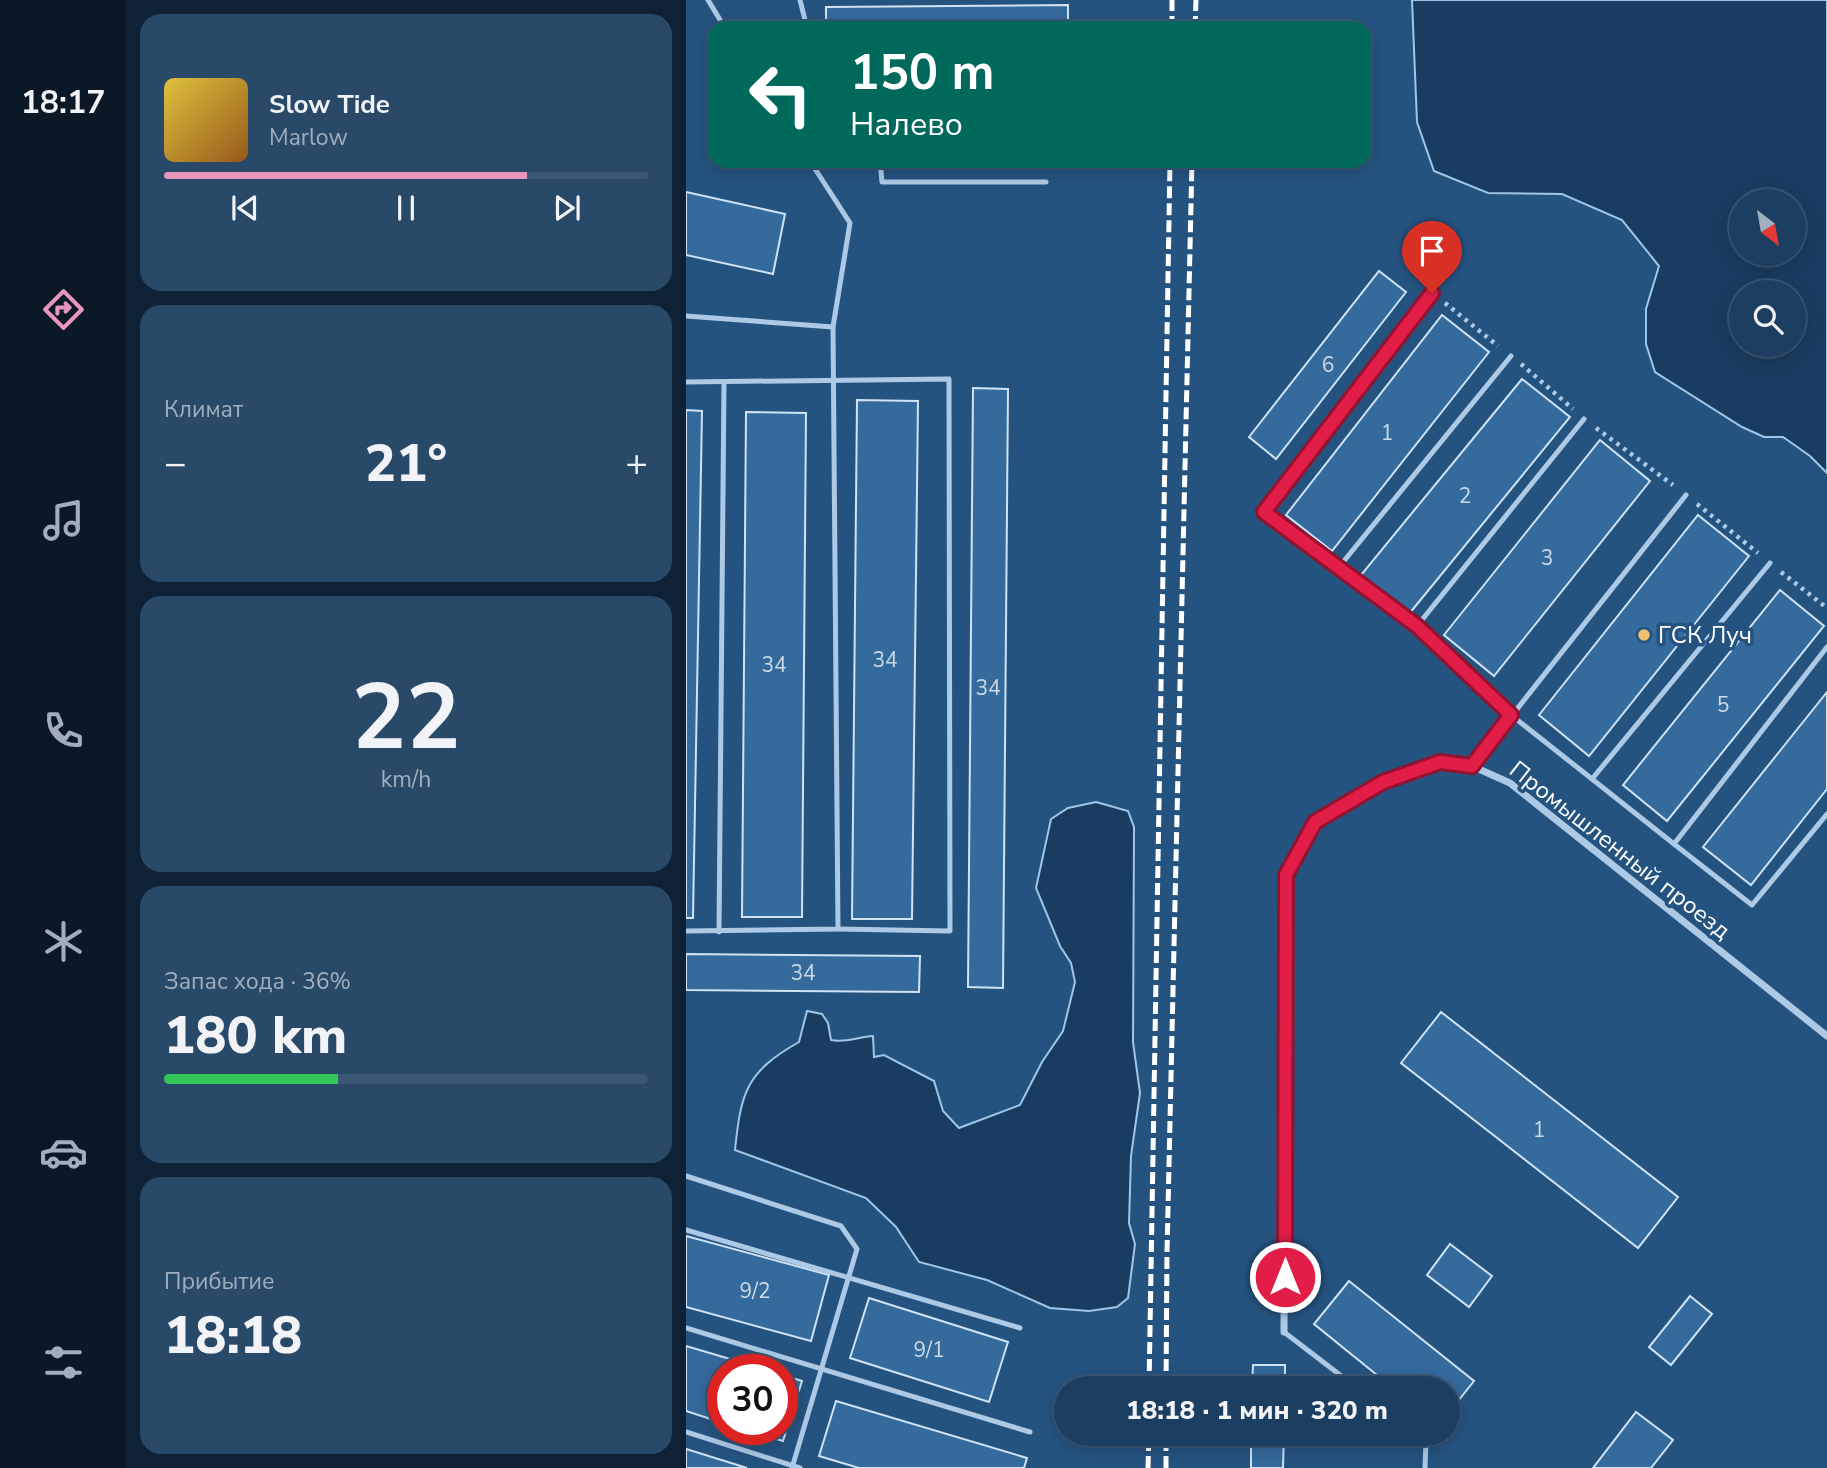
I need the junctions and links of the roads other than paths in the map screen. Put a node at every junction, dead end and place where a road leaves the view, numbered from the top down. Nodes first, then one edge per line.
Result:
1 (708, 0) edge
2 (800, 0) edge
3 (721, 21) edge
4 (805, 21) edge
5 (814, 168) edge
6 (881, 168) edge
7 (1045, 182) dead end
8 (1432, 293) road end
9 (686, 316) edge
10 (833, 327) junction
11 (1511, 356) road end
12 (833, 380) junction
13 (686, 382) edge
14 (724, 382) junction
15 (1584, 419) road end
16 (1686, 495) road end
17 (1770, 563) road end
18 (1339, 567) junction
19 (1417, 626) junction
20 (1827, 647) edge
21 (1511, 715) junction
22 (1472, 766) junction
23 (1592, 779) junction
24 (1827, 814) edge
25 (1674, 844) junction
26 (838, 929) junction
27 (686, 931) edge
28 (719, 932) junction
29 (1827, 1036) edge
30 (686, 1176) edge
31 (686, 1230) edge
32 (848, 1278) junction
33 (686, 1328) edge
34 (1020, 1328) dead end
35 (1284, 1332) joint
36 (821, 1369) junction
37 (1341, 1376) edge
38 (686, 1432) edge
39 (1030, 1432) dead end
40 (1426, 1446) edge
41 (792, 1467) edge
42 (800, 1468) edge
43 (1425, 1468) edge

1 - 3 lane
2 - 4 lane
5 - 10 lane
6 - 7 lane
8 - 18 lane
9 - 10 lane
10 - 12 lane
11 - 18 lane
12 - 14 lane
12 - 26 lane
12 - 26 lane
13 - 14 lane
14 - 28 lane
15 - 19 lane
16 - 21 lane
17 - 23 lane
18 - 19 lane
19 - 21 lane
20 - 25 lane
21 - 22 lane
21 - 23 lane
22 - 29 street, Промышленный проезд
22 - 35 street, Промышленный проезд
23 - 25 lane
24 - 25 lane
26 - 28 lane
27 - 28 lane
30 - 32 lane
31 - 32 lane
32 - 34 lane
32 - 36 lane
33 - 36 lane
35 - 37 lane, Промышленный проезд
36 - 39 lane
36 - 41 lane
38 - 41 lane
40 - 43 lane
41 - 42 lane

